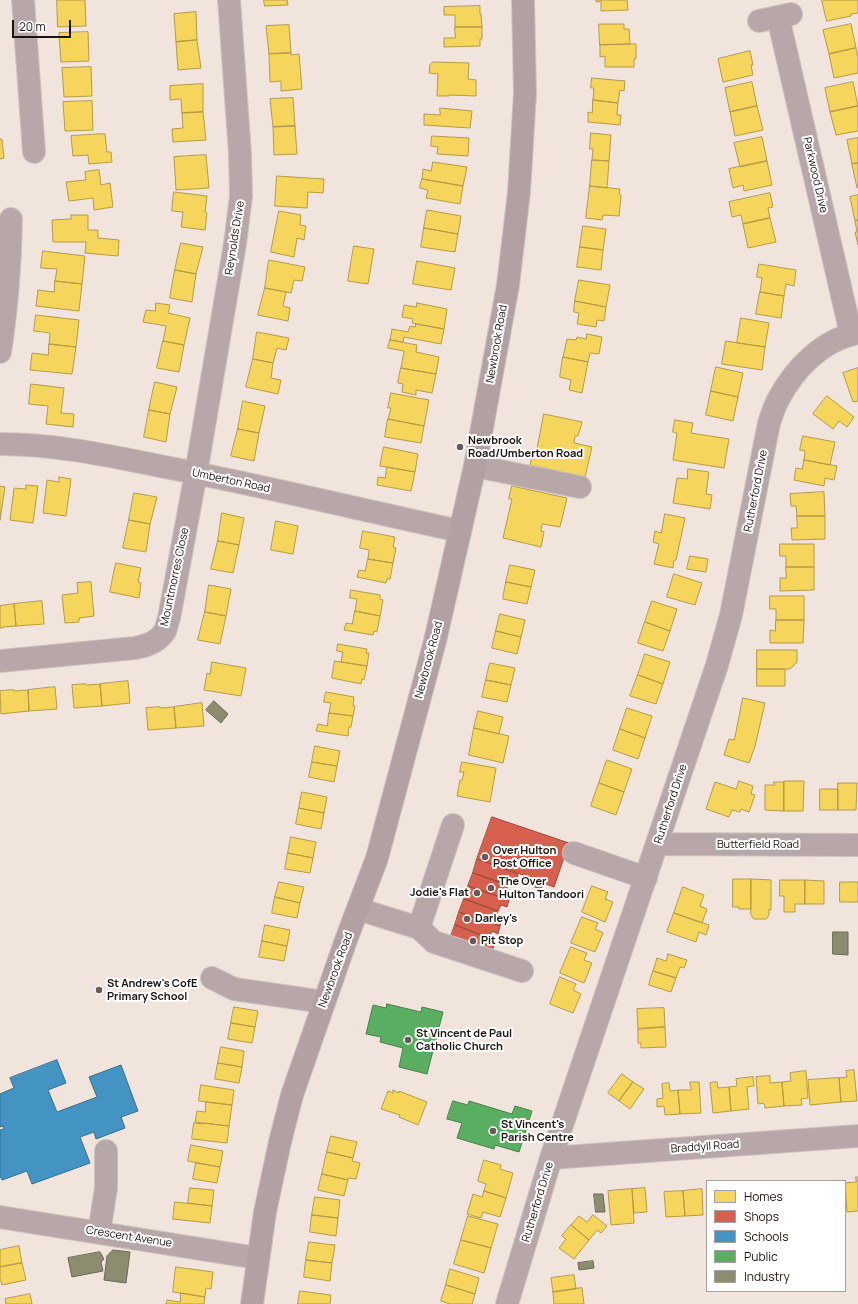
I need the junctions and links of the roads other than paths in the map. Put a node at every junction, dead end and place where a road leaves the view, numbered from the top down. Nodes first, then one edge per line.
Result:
1 (23, 0) edge
2 (229, 0) edge
3 (523, 0) edge
4 (776, 17) dead end
5 (34, 152) dead end
6 (7, 228) edge
7 (855, 333) edge
8 (0, 352) edge
9 (0, 444) edge
10 (475, 466) junction
11 (196, 473) junction
12 (580, 487) dead end
13 (460, 531) junction
14 (0, 661) edge
15 (453, 825) dead end
16 (658, 844) junction
17 (858, 845) edge
18 (574, 854) dead end
19 (646, 878) junction
20 (358, 909) junction
21 (419, 928) junction
22 (522, 971) dead end
23 (212, 978) dead end
24 (324, 1002) junction
25 (858, 1136) edge
26 (106, 1151) dead end
27 (552, 1158) junction
28 (0, 1217) edge
29 (99, 1233) junction
30 (258, 1258) junction
31 (252, 1304) edge
32 (507, 1304) edge

1 - 5 street
2 - 11 street, Reynolds Drive
3 - 10 highway, Newbrook Road
4 - 7 street, Parkwood Drive
6 - 8 street
7 - 16 street, Rutherford Drive
9 - 11 street, Umberton Road
10 - 12 street
10 - 13 highway, Newbrook Road
11 - 13 street, Umberton Road
11 - 14 street, Mountmorres Close
13 - 20 highway, Newbrook Road
15 - 21 street
16 - 17 street, Butterfield Road
16 - 19 street, Rutherford Drive
18 - 19 street
19 - 27 street, Rutherford Drive
20 - 21 street
20 - 24 highway, Newbrook Road
21 - 22 street
23 - 24 street
24 - 30 highway, Newbrook Road
25 - 27 street, Braddyll Road
26 - 29 street
27 - 32 street, Rutherford Drive
28 - 29 street, Crescent Avenue
29 - 30 street, Crescent Avenue
30 - 31 highway, Newbrook Road

